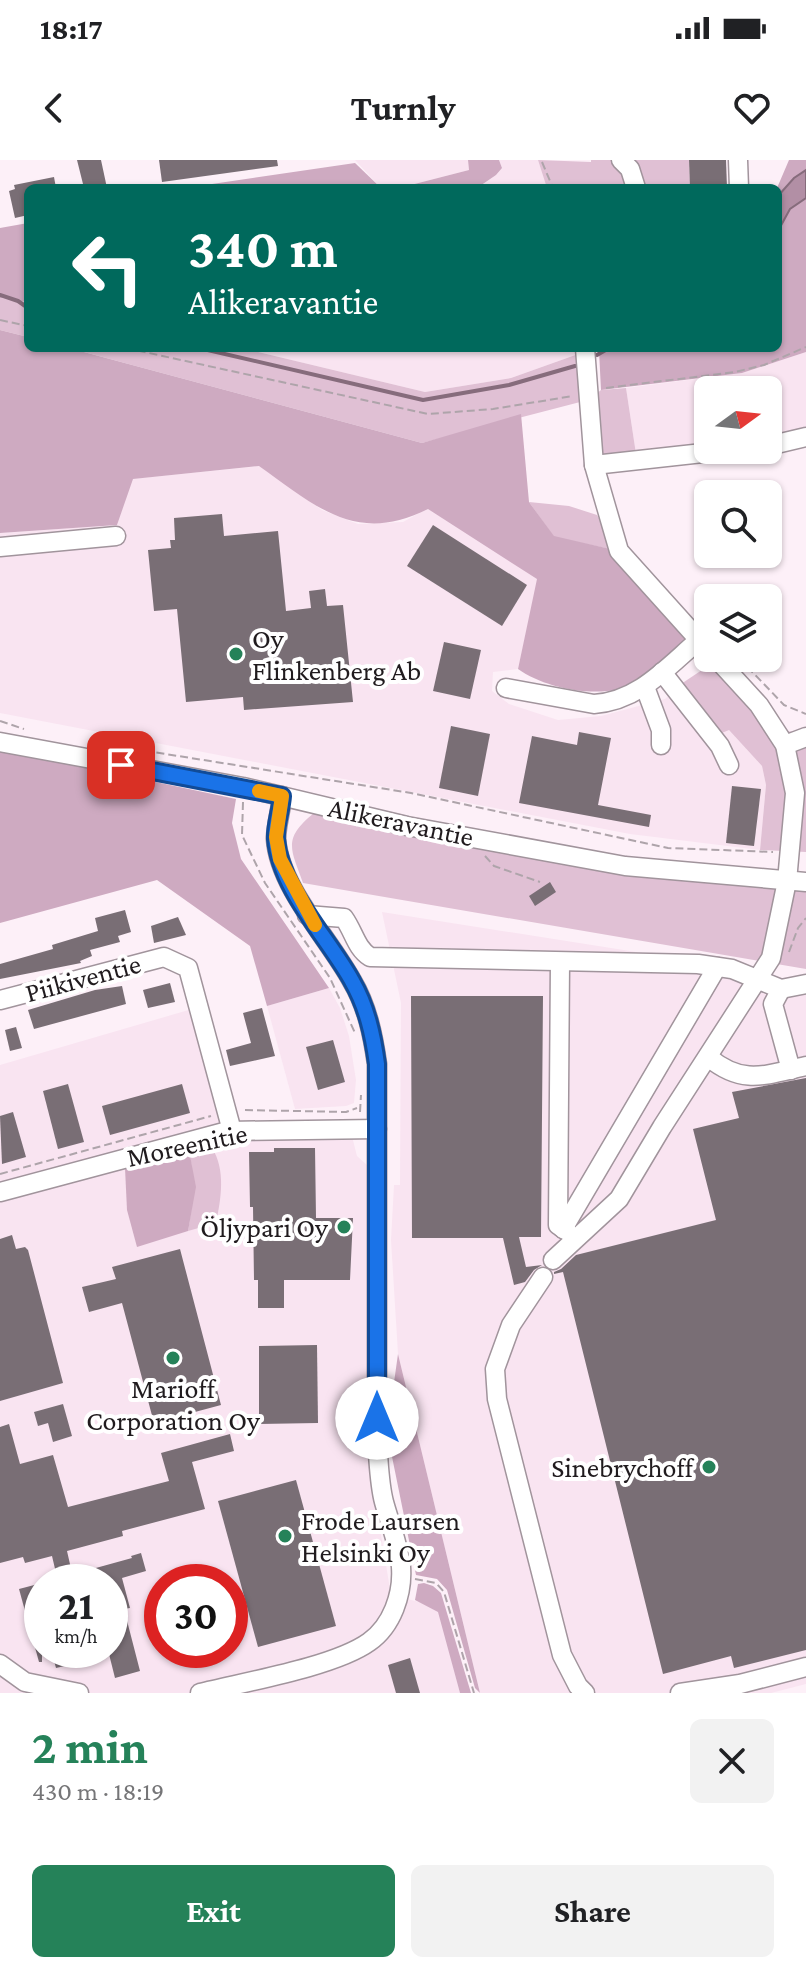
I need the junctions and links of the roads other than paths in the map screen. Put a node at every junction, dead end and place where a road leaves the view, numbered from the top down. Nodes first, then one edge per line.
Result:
1 (621, 160) edge
2 (738, 160) edge
3 (750, 160) edge
4 (635, 184) edge
5 (739, 184) edge
6 (586, 352) edge
7 (806, 437) edge
8 (782, 443) edge
9 (694, 454) edge
10 (594, 465) junction
11 (116, 536) dead end
12 (0, 547) edge
13 (694, 634) edge
14 (694, 651) edge
15 (662, 672) junction
16 (729, 672) edge
17 (645, 687) junction
18 (506, 688) dead end
19 (806, 737) edge
20 (0, 742) edge
21 (661, 745) dead end
22 (785, 745) junction
23 (729, 765) dead end
24 (282, 796) junction
25 (797, 882) edge
26 (307, 915) junction
27 (560, 962) junction
28 (717, 967) junction
29 (758, 979) junction
30 (806, 984) edge
31 (781, 989) junction
32 (0, 1000) edge
33 (708, 1057) junction
34 (798, 1068) edge
35 (369, 1129) junction
36 (232, 1131) junction
37 (0, 1192) edge
38 (570, 1233) junction
39 (553, 1260) dead end
40 (543, 1277) dead end
41 (0, 1664) edge
42 (806, 1667) edge
43 (79, 1693) edge
44 (200, 1693) edge
45 (585, 1693) edge
46 (680, 1693) edge

1 - 4 street
2 - 5 street
3 - 5 street
6 - 10 street
7 - 8 street
9 - 10 street
10 - 13 street
11 - 12 street
14 - 15 street
15 - 17 street
15 - 23 street
16 - 22 street
17 - 18 street
17 - 21 street
19 - 22 street
20 - 24 street, Alikeravantie
22 - 25 street
24 - 25 street, Alikeravantie
24 - 26 street
25 - 29 street
26 - 27 street
26 - 35 street
27 - 28 street
27 - 38 street
28 - 29 street
28 - 38 street
29 - 31 street
29 - 33 street
30 - 31 street
31 - 34 street
32 - 36 street, Piikiventie
33 - 34 street
33 - 38 street
35 - 36 street, Moreenitie
35 - 44 street
36 - 37 street, Moreenitie
38 - 39 street
40 - 45 street
41 - 43 street
42 - 46 street

